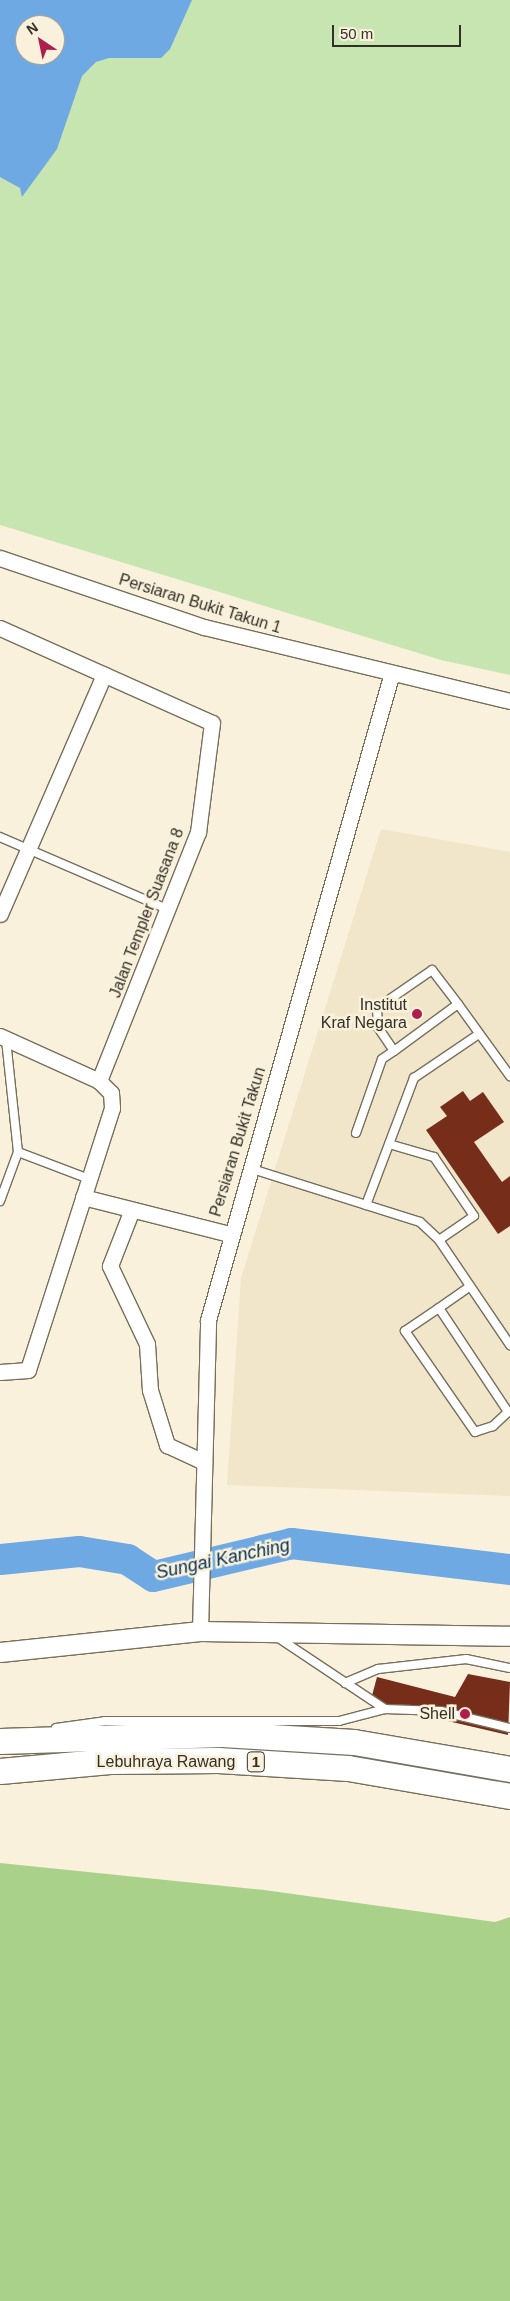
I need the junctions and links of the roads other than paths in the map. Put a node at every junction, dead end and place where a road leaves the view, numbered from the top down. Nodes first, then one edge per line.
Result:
1 (0, 558) edge
2 (0, 628) edge
3 (104, 675) junction
4 (391, 676) junction
5 (510, 701) edge
6 (0, 837) edge
7 (28, 849) junction
8 (167, 909) junction
9 (0, 914) edge
10 (458, 1004) junction
11 (479, 1034) junction
12 (3, 1038) edge
13 (394, 1051) junction
14 (510, 1076) edge
15 (100, 1081) junction
16 (356, 1133) dead end
17 (389, 1144) junction
18 (18, 1152) junction
19 (250, 1168) junction
20 (89, 1179) junction
21 (83, 1197) junction
22 (0, 1201) edge
23 (366, 1205) junction
24 (131, 1212) junction
25 (229, 1234) junction
26 (439, 1240) junction
27 (470, 1286) junction
28 (439, 1308) junction
29 (510, 1345) edge
30 (0, 1372) edge
31 (204, 1462) junction
32 (200, 1631) junction
33 (271, 1633) junction
34 (510, 1636) edge
35 (0, 1652) edge
36 (510, 1668) edge
37 (345, 1683) junction
38 (384, 1709) junction
39 (510, 1728) edge
40 (0, 1739) edge
41 (510, 1769) edge
42 (0, 1771) edge
43 (510, 1796) edge

1 - 4 street, Persiaran Bukit Takun 1
2 - 3 street
3 - 7 street
3 - 8 street, Jalan Templer Suasana 8
4 - 5 street, Persiaran Bukit Takun 1
4 - 19 street, Persiaran Bukit Takun
6 - 7 lane
7 - 8 lane
7 - 9 street
8 - 15 street, Jalan Templer Suasana 8
10 - 11 lane
10 - 13 lane
10 - 13 lane
11 - 14 lane
11 - 17 lane
12 - 15 street
12 - 18 lane
13 - 16 lane
15 - 20 street
17 - 23 lane
17 - 26 lane
18 - 20 lane
18 - 22 lane
19 - 23 lane
19 - 25 street, Persiaran Bukit Takun
20 - 21 street
21 - 24 street
21 - 30 street
23 - 26 lane
24 - 25 street
24 - 31 street
25 - 31 street, Persiaran Bukit Takun
26 - 27 lane
27 - 28 lane
27 - 29 lane
28 - 28 lane
31 - 32 street, Persiaran Bukit Takun
32 - 33 street
32 - 35 street
33 - 34 street
33 - 37 lane
36 - 37 lane
37 - 38 lane
38 - 39 lane
38 - 40 lane
40 - 41 highway, Lebuhraya Rawang / 1
42 - 43 highway, Lebuhraya Rawang / 1

